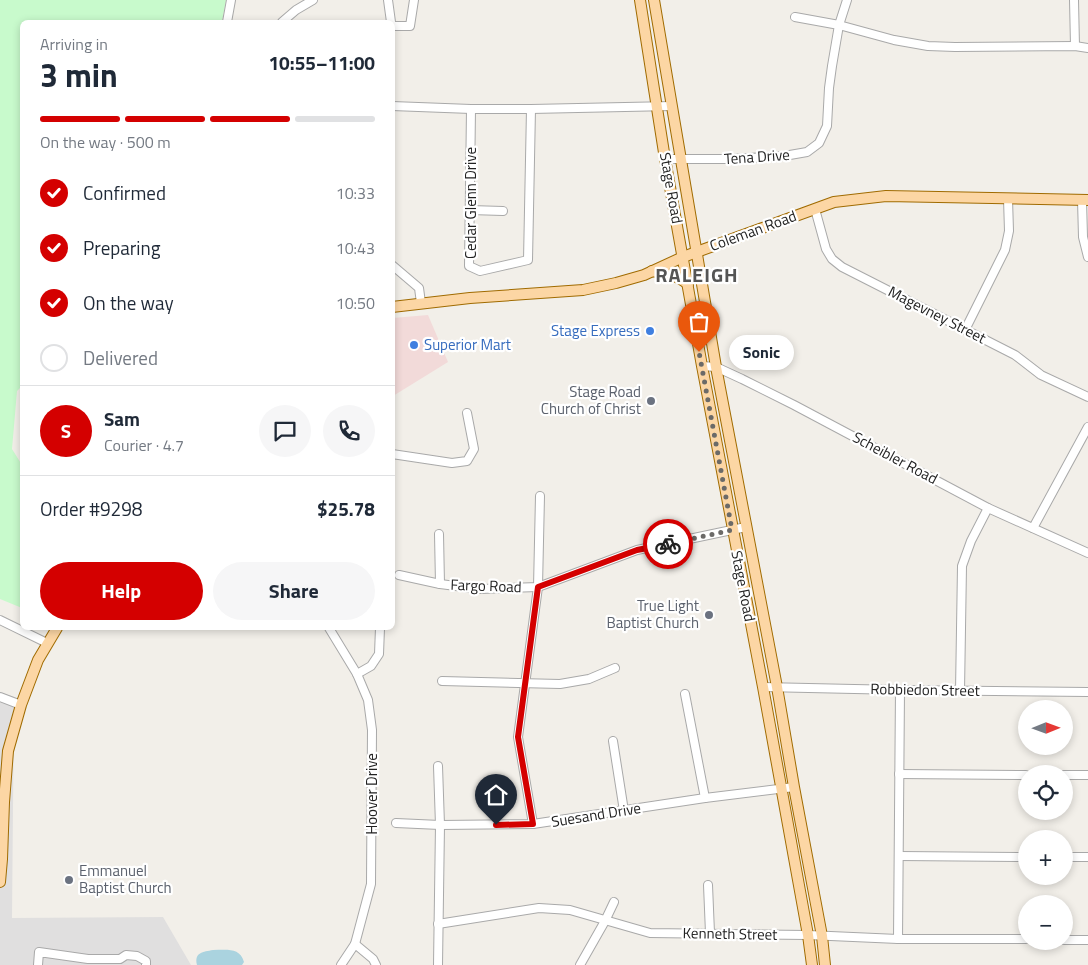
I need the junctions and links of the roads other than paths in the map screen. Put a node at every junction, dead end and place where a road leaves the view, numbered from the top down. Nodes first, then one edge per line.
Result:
1 (231, 0) edge
2 (313, 0) edge
3 (388, 0) edge
4 (414, 0) edge
5 (640, 0) edge
6 (654, 0) edge
7 (847, 0) edge
8 (1074, 0) edge
9 (795, 17) dead end
10 (226, 20) edge
11 (284, 20) edge
12 (391, 20) edge
13 (839, 24) junction
14 (395, 26) edge
15 (1075, 46) junction
16 (1088, 48) edge
17 (395, 106) edge
18 (672, 106) junction
19 (657, 107) junction
20 (471, 109) junction
21 (531, 109) junction
22 (666, 159) junction
23 (680, 159) junction
24 (1008, 198) junction
25 (1085, 200) edge
26 (815, 209) junction
27 (470, 210) junction
28 (503, 210) dead end
29 (697, 252) junction
30 (683, 257) junction
31 (1088, 257) edge
32 (395, 268) edge
33 (652, 271) junction
34 (688, 284) junction
35 (421, 302) junction
36 (395, 306) edge
37 (965, 330) junction
38 (702, 366) junction
39 (716, 367) junction
40 (1088, 397) edge
41 (467, 413) dead end
42 (1088, 427) edge
43 (395, 454) edge
44 (540, 496) dead end
45 (988, 508) junction
46 (746, 527) junction
47 (1033, 528) junction
48 (732, 530) junction
49 (439, 534) dead end
50 (1088, 553) edge
51 (398, 575) dead end
52 (440, 584) junction
53 (538, 587) junction
54 (0, 620) edge
55 (20, 630) edge
56 (20, 630) edge
57 (55, 630) edge
58 (330, 630) edge
59 (380, 630) edge
60 (47, 643) junction
61 (615, 668) dead end
62 (357, 674) junction
63 (442, 681) dead end
64 (526, 684) junction
65 (763, 687) junction
66 (777, 687) junction
67 (900, 690) junction
68 (960, 691) junction
69 (1088, 692) edge
70 (685, 694) dead end
71 (0, 697) edge
72 (20, 705) junction
73 (612, 741) dead end
74 (438, 766) dead end
75 (900, 774) junction
76 (1018, 774) edge
77 (1073, 775) edge
78 (1088, 775) edge
79 (794, 787) junction
80 (781, 790) junction
81 (705, 798) junction
82 (624, 810) junction
83 (396, 823) dead end
84 (533, 824) junction
85 (440, 825) junction
86 (899, 856) junction
87 (1018, 857) edge
88 (1073, 857) edge
89 (1088, 857) edge
90 (0, 882) edge
91 (708, 884) dead end
92 (614, 902) dead end
93 (606, 921) junction
94 (438, 924) junction
95 (710, 933) junction
96 (808, 935) junction
97 (822, 936) junction
98 (898, 939) junction
99 (1018, 939) edge
100 (1073, 940) edge
101 (1088, 940) edge
102 (354, 944) junction
103 (38, 965) edge
104 (146, 965) edge
105 (341, 965) edge
106 (376, 965) edge
107 (438, 965) edge
108 (580, 965) edge
109 (812, 965) edge
110 (826, 965) edge

1 - 10 street
2 - 11 street
3 - 12 street
4 - 14 street
5 - 19 main road, Stage Road
6 - 18 main road, Stage Road
7 - 13 street, Tena Drive
8 - 15 street
9 - 13 street
13 - 15 street
13 - 23 street, Tena Drive
15 - 16 street
17 - 20 street
18 - 19 street
18 - 23 main road, Stage Road
19 - 21 street
19 - 22 main road, Stage Road
20 - 21 street
20 - 27 street, Cedar Glenn Drive
21 - 27 street, Cedar Glenn Drive
22 - 23 street, Tena Drive
22 - 30 main road, Stage Road
23 - 29 main road, Stage Road
24 - 25 main road, Coleman Road
24 - 26 main road, Coleman Road
24 - 37 street
25 - 31 street
26 - 29 main road, Coleman Road
26 - 37 street, Magevney Street
27 - 28 street
29 - 30 main road, Coleman Road
29 - 39 main road, Stage Road
30 - 33 main road, Coleman Road
30 - 34 main road, Stage Road
32 - 35 street
33 - 34 main road
33 - 35 main road, Coleman Road
34 - 38 main road, Stage Road
35 - 36 main road, Coleman Road
37 - 40 street, Magevney Street
38 - 39 street, Scheibler Road
38 - 48 main road, Stage Road
39 - 45 street, Scheibler Road
39 - 46 main road, Stage Road
41 - 43 street
42 - 47 street
44 - 53 street
45 - 47 street, Scheibler Road
45 - 68 street
46 - 48 street, Fargo Road
46 - 66 main road, Stage Road
47 - 50 street, Scheibler Road
48 - 53 street, Fargo Road
48 - 65 main road, Stage Road
49 - 52 street
51 - 52 street, Fargo Road
52 - 53 street, Fargo Road
53 - 64 street
54 - 55 street
56 - 60 street
57 - 60 main road
58 - 62 street, Hoover Drive
59 - 62 street
60 - 72 main road
61 - 64 street
62 - 102 street, Hoover Drive
63 - 64 street
64 - 84 street
65 - 66 street, Robbiedon Street
65 - 80 main road, Stage Road
66 - 67 street, Robbiedon Street
66 - 79 main road, Stage Road
67 - 68 street, Robbiedon Street
67 - 75 street
68 - 69 street, Robbiedon Street
70 - 81 street
71 - 72 street
72 - 90 main road
73 - 82 street
74 - 85 street
75 - 76 street
75 - 86 street
77 - 78 street
79 - 80 street, Suesand Drive
79 - 97 main road, Stage Road
80 - 81 street, Suesand Drive
80 - 96 main road, Stage Road
81 - 82 street, Suesand Drive
82 - 84 street, Suesand Drive
83 - 85 street, Suesand Drive
84 - 85 street, Suesand Drive
85 - 94 street
86 - 87 street
86 - 98 street
88 - 89 street
91 - 95 street
92 - 93 street
93 - 94 street, Kenneth Street
93 - 95 street, Kenneth Street
93 - 108 street
94 - 107 street
95 - 96 street, Kenneth Street
96 - 97 street, Kenneth Street
96 - 109 main road, Stage Road
97 - 98 street, Kenneth Street
97 - 110 main road, Stage Road
98 - 99 street, Kenneth Street
100 - 101 street
102 - 105 street, Hoover Drive
102 - 106 street
103 - 104 street

